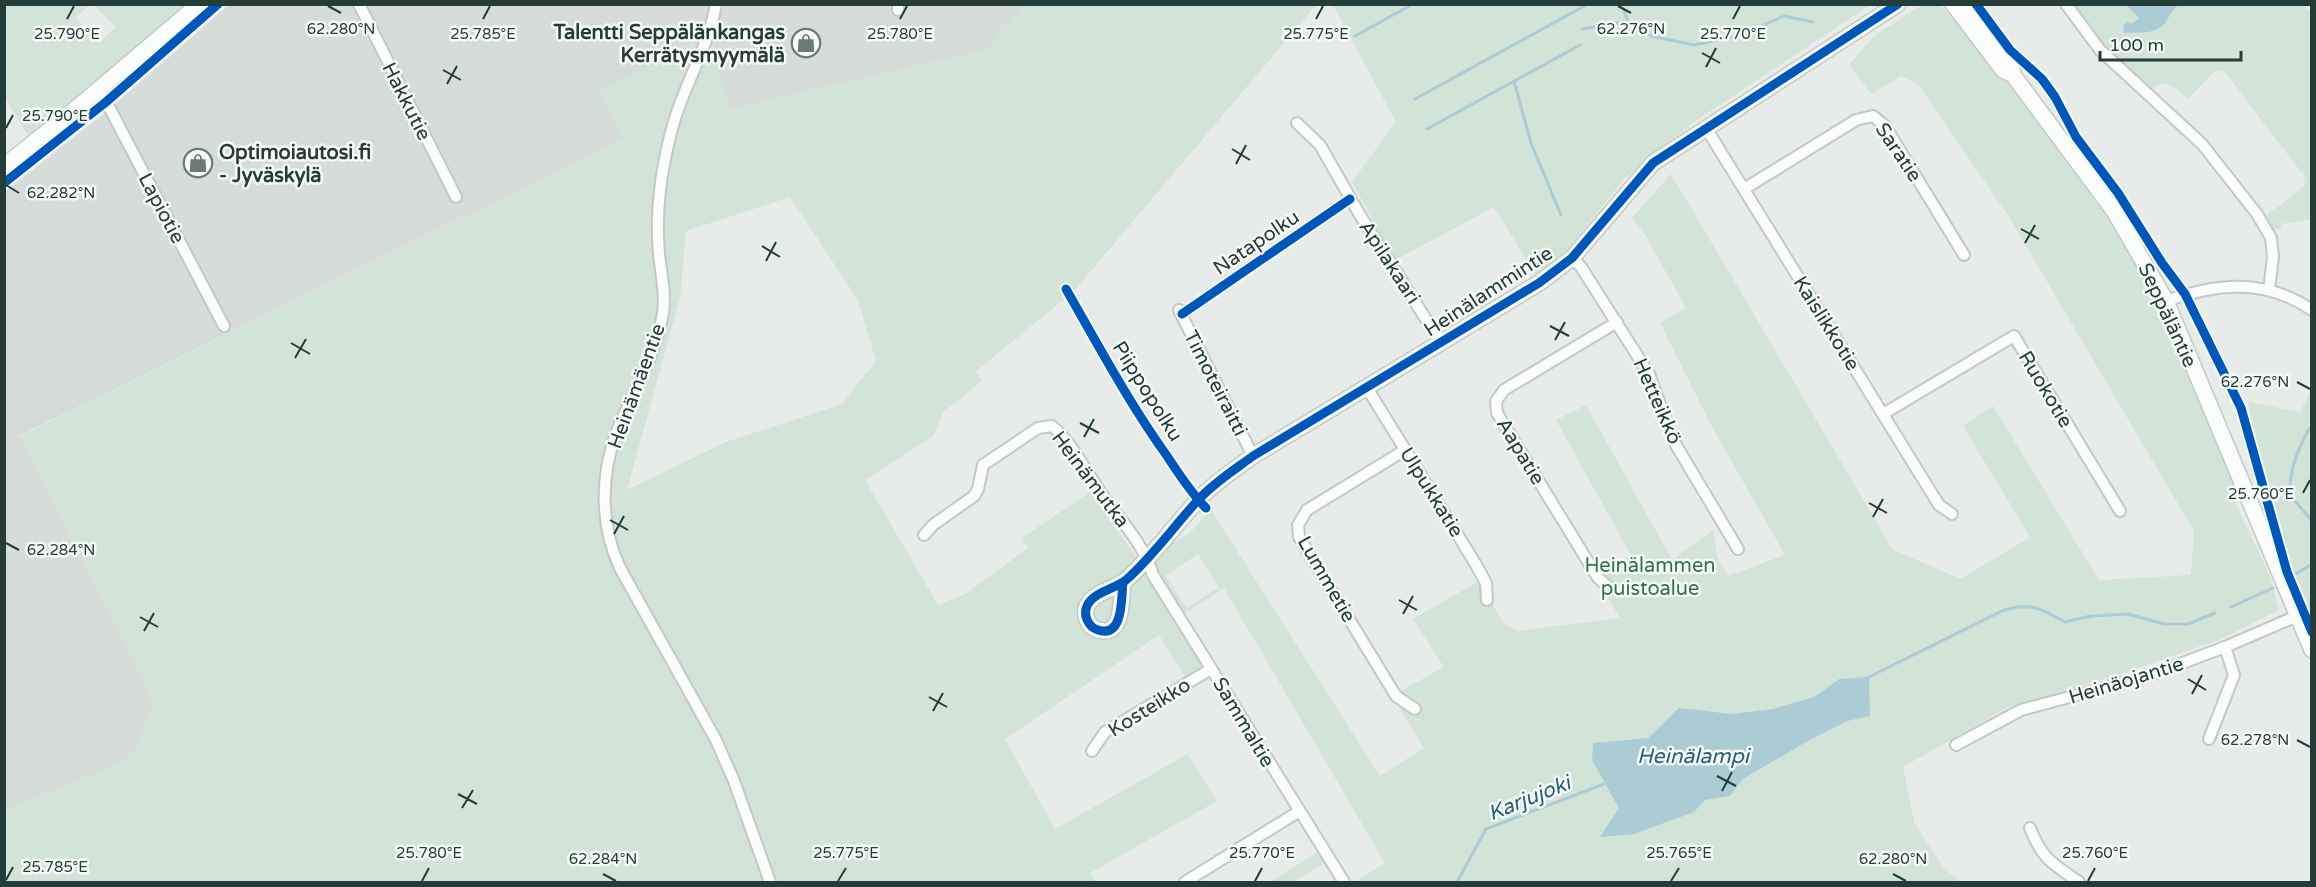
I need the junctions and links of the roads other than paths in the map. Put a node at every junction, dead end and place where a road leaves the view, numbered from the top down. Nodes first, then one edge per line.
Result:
1 (199, 4) edge
2 (358, 4) edge
3 (716, 4) edge
4 (1898, 4) edge
5 (1953, 4) edge
6 (1966, 4) edge
7 (2066, 4) edge
8 (2013, 75) junction
9 (98, 90) junction
10 (1298, 123) dead end
11 (1706, 128) junction
12 (4, 166) edge
13 (1744, 189) junction
14 (456, 197) dead end
15 (1964, 255) dead end
16 (1572, 258) junction
17 (2269, 290) junction
18 (2166, 302) junction
19 (1179, 310) dead end
20 (2312, 310) edge
21 (1617, 322) junction
22 (224, 326) dead end
23 (1442, 343) junction
24 (1367, 388) junction
25 (1883, 414) junction
26 (1405, 450) junction
27 (1253, 456) junction
28 (2120, 511) dead end
29 (1952, 514) dead end
30 (924, 536) dead end
31 (1738, 549) dead end
32 (1148, 560) junction
33 (1122, 582) dead end
34 (1611, 589) dead end
35 (1487, 600) dead end
36 (2297, 616) junction
37 (2225, 647) junction
38 (2312, 650) edge
39 (1211, 669) junction
40 (1415, 710) dead end
41 (2209, 739) dead end
42 (1956, 744) dead end
43 (1092, 751) dead end
44 (1298, 812) junction
45 (2030, 828) dead end
46 (770, 882) edge
47 (1185, 882) edge
48 (1344, 882) edge
49 (2079, 882) edge

1 - 9 street
2 - 14 street, Hakkutie
3 - 46 street, Heinämäentie
4 - 11 street, Heinälammintie
5 - 8 street, Seppäläntie
6 - 8 street, Seppäläntie
7 - 17 street
8 - 18 street, Seppäläntie
9 - 12 street
9 - 22 street, Lapiotie
10 - 23 street, Apilakaari
11 - 13 street, Kaislikkotie
11 - 16 street, Heinälammintie
13 - 15 street, Saratie
13 - 25 street, Kaislikkotie
16 - 21 street, Hetteikkö
16 - 23 street, Heinälammintie
17 - 18 street
17 - 20 street
18 - 36 street, Seppäläntie
19 - 27 street, Timoteiraitti
21 - 31 street, Hetteikkö
21 - 34 street, Aapatie
23 - 24 street, Heinälammintie
24 - 26 street, Ulpukkatie
24 - 27 street, Heinälammintie
25 - 28 street, Ruokotie
25 - 29 street, Kaislikkotie
26 - 35 street, Ulpukkatie
26 - 40 street, Lummetie
27 - 32 street, Heinälammintie
30 - 32 street, Heinämutka
32 - 33 street, Heinälammintie
32 - 39 street, Sammaltie
36 - 37 street, Heinäojantie
36 - 38 street, Seppäläntie
37 - 41 street
37 - 42 street, Heinäojantie
39 - 43 street, Kosteikko
39 - 44 street, Sammaltie
44 - 47 street
44 - 48 street, Sammaltie
45 - 49 street

